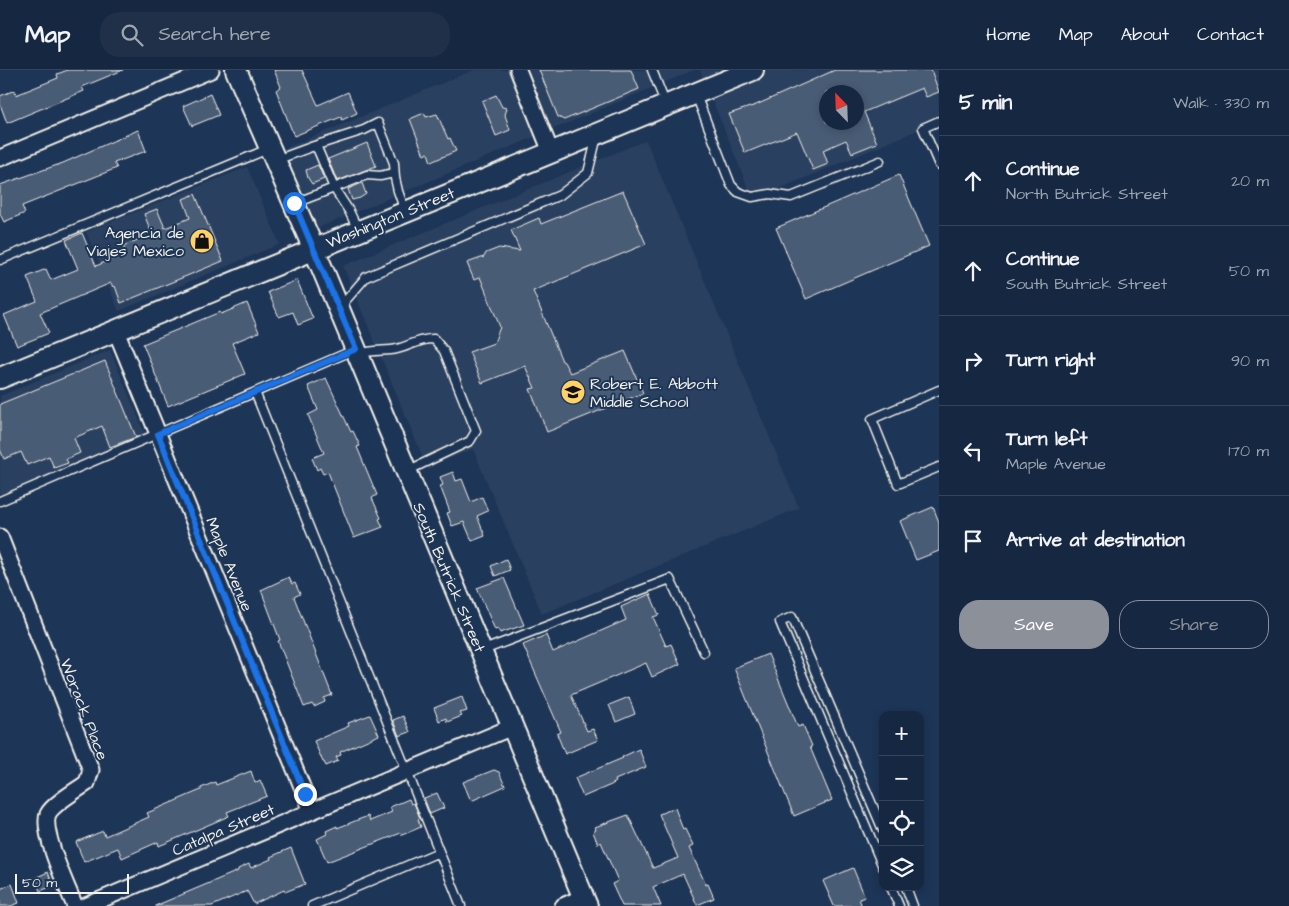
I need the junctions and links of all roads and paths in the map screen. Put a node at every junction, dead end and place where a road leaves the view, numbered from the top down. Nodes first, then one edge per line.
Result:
1 (211, 70) edge
2 (236, 70) edge
3 (518, 70) edge
4 (652, 70) edge
5 (753, 70) edge
6 (731, 74) edge
7 (695, 94) junction
8 (666, 105) junction
9 (939, 121) edge
10 (598, 133) junction
11 (314, 146) junction
12 (551, 152) junction
13 (273, 154) junction
14 (0, 158) edge
15 (880, 161) dead end
16 (939, 165) edge
17 (394, 173) junction
18 (334, 188) junction
19 (294, 203) junction
20 (406, 211) junction
21 (358, 230) junction
22 (314, 249) junction
23 (0, 260) edge
24 (339, 308) junction
25 (116, 331) junction
26 (357, 352) junction
27 (0, 378) edge
28 (939, 390) edge
29 (255, 392) junction
30 (158, 434) junction
31 (939, 467) edge
32 (406, 472) junction
33 (0, 501) edge
34 (0, 537) edge
35 (481, 651) junction
36 (704, 652) dead end
37 (512, 727) junction
38 (407, 771) junction
39 (312, 811) junction
40 (879, 821) edge
41 (439, 852) junction
42 (879, 857) edge
43 (893, 891) edge
44 (908, 891) edge
45 (585, 902) edge
46 (75, 906) edge
47 (86, 906) edge
48 (312, 906) edge
49 (461, 906) edge
50 (563, 906) edge
51 (899, 906) edge
52 (914, 906) edge

1 - 14 street
2 - 13 street, South Butrick Street
3 - 12 street
4 - 8 lane
5 - 6 street, Washington Street
6 - 7 street, Washington Street
7 - 8 street, Washington Street
7 - 15 lane
8 - 10 street, Washington Street
9 - 16 lane
10 - 12 street, Washington Street
10 - 24 lane
11 - 13 lane
11 - 17 lane
11 - 18 lane
12 - 20 street, Washington Street
13 - 19 street, South Butrick Street
13 - 23 lane
17 - 18 lane
17 - 20 lane
18 - 19 lane
18 - 21 lane
19 - 22 street, South Butrick Street
20 - 21 street, Washington Street
21 - 22 street, Washington Street
22 - 24 street, South Butrick Street
22 - 25 street, Washington Street
24 - 26 street, South Butrick Street
25 - 27 street, Washington Street
25 - 30 street, Maple Avenue
26 - 29 lane
26 - 32 street, South Butrick Street
26 - 32 lane
28 - 31 lane
29 - 30 lane
29 - 38 lane
30 - 33 lane
30 - 39 street, Maple Avenue
32 - 35 street, South Butrick Street
34 - 46 street, Worack Place
35 - 36 lane
35 - 37 street, South Butrick Street
37 - 38 street, Catalpa Street
37 - 45 street, South Butrick Street
38 - 39 street, Catalpa Street
38 - 41 lane
39 - 47 street, Catalpa Street
40 - 42 lane
41 - 48 lane
41 - 49 lane
43 - 51 lane
44 - 52 lane
45 - 50 street

